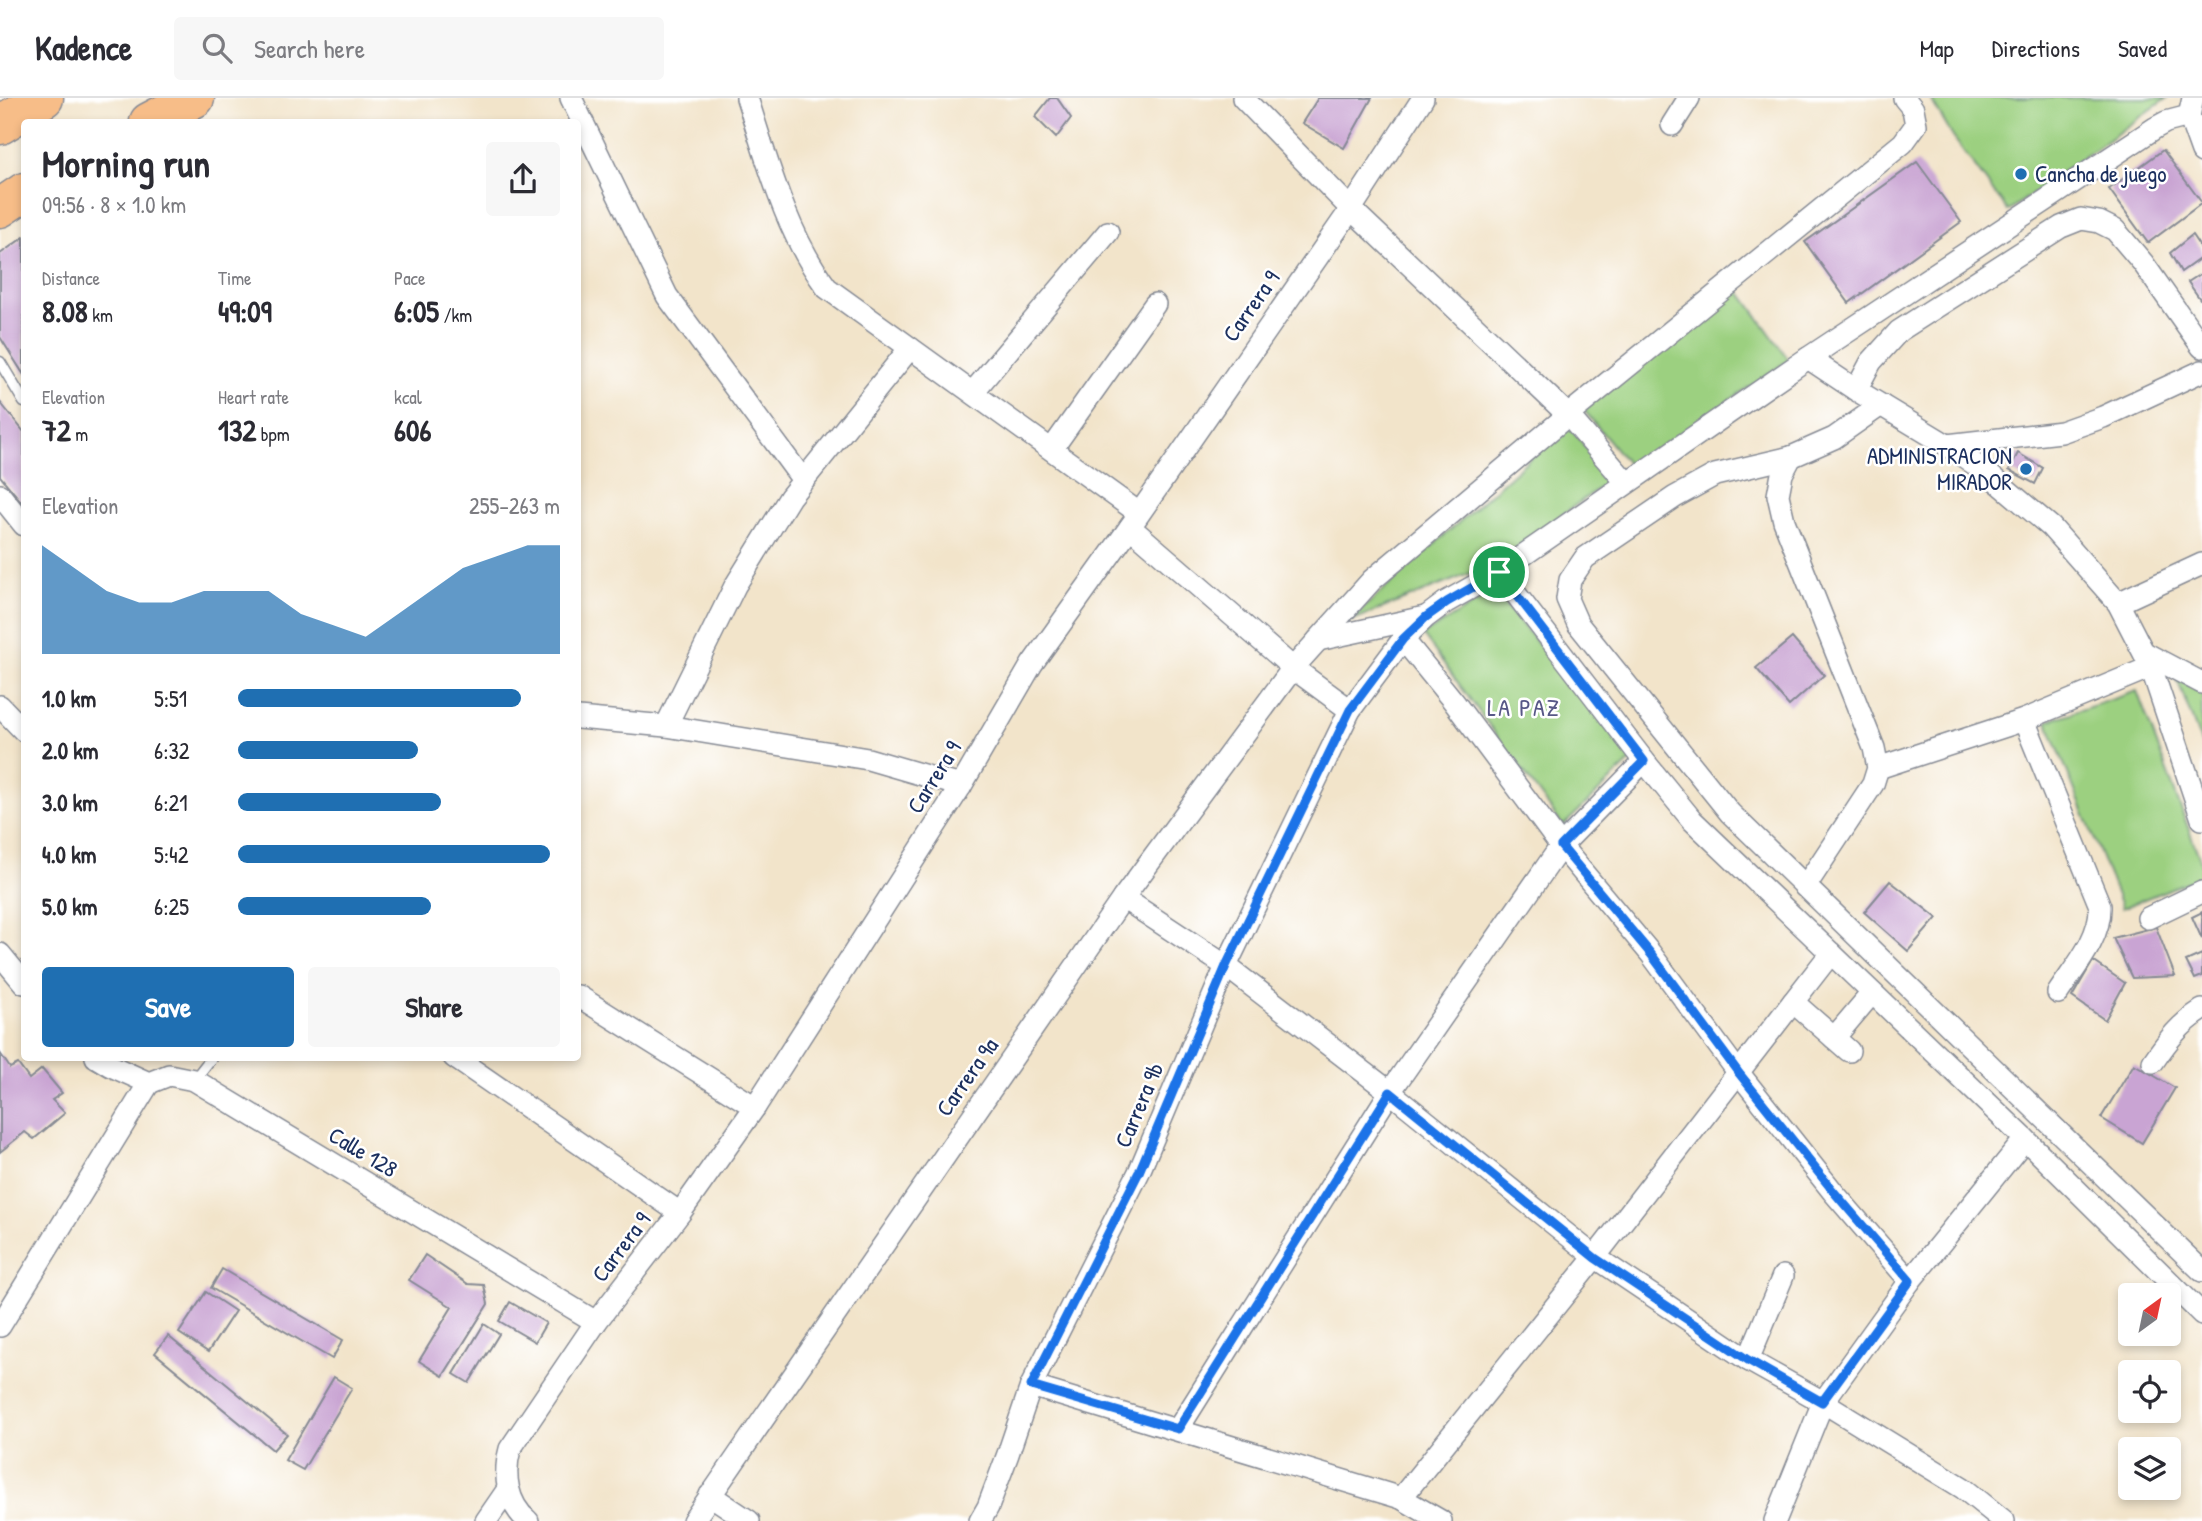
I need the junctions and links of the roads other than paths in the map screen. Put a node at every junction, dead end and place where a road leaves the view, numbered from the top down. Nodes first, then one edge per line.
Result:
1 (44, 98) edge
2 (195, 98) edge
3 (571, 98) edge
4 (747, 98) edge
5 (1242, 98) edge
6 (1423, 98) edge
7 (1689, 98) edge
8 (1904, 98) edge
9 (2191, 107) edge
10 (155, 119) edge
11 (0, 125) edge
12 (1672, 125) dead end
13 (2202, 152) edge
14 (1351, 209) junction
15 (1108, 232) dead end
16 (1155, 304) dead end
17 (2202, 347) edge
18 (910, 348) junction
19 (1808, 358) junction
20 (0, 362) edge
21 (2202, 371) edge
22 (1856, 390) junction
23 (973, 392) junction
24 (21, 397) edge
25 (1881, 405) junction
26 (1568, 415) junction
27 (1947, 445) junction
28 (1052, 449) junction
29 (1791, 457) junction
30 (803, 480) junction
31 (1626, 482) junction
32 (0, 495) edge
33 (1135, 520) junction
34 (21, 521) edge
35 (2202, 564) edge
36 (1499, 572) junction
37 (2118, 603) junction
38 (1426, 617) junction
39 (1403, 639) junction
40 (1318, 640) junction
41 (2148, 660) junction
42 (1293, 668) junction
43 (2202, 683) edge
44 (0, 706) edge
45 (1350, 710) junction
46 (581, 718) edge
47 (2024, 720) junction
48 (666, 726) junction
49 (21, 728) edge
50 (1644, 761) junction
51 (1878, 768) junction
52 (961, 786) junction
53 (2202, 819) edge
54 (1561, 846) junction
55 (1805, 887) junction
56 (2202, 892) edge
57 (1123, 898) junction
58 (2148, 918) dead end
59 (1831, 953) junction
60 (0, 954) edge
61 (1226, 966) junction
62 (21, 978) edge
63 (1872, 993) junction
64 (2057, 993) dead end
65 (581, 998) edge
66 (1793, 1002) junction
67 (2202, 1010) edge
68 (103, 1061) edge
69 (209, 1061) edge
70 (460, 1061) edge
71 (2153, 1062) dead end
72 (1738, 1072) junction
73 (194, 1080) junction
74 (149, 1083) junction
75 (1390, 1092) junction
76 (755, 1107) junction
77 (2025, 1139) junction
78 (680, 1213) junction
79 (1595, 1258) junction
80 (2202, 1270) edge
81 (1783, 1276) dead end
82 (1910, 1281) junction
83 (2202, 1314) edge
84 (596, 1322) junction
85 (0, 1326) edge
86 (1748, 1360) junction
87 (1031, 1386) junction
88 (1822, 1402) junction
89 (1178, 1429) junction
90 (509, 1489) junction
91 (710, 1495) junction
92 (1401, 1498) junction
93 (486, 1521) edge
94 (528, 1521) edge
95 (693, 1521) edge
96 (749, 1521) edge
97 (980, 1521) edge
98 (1441, 1521) edge
99 (1775, 1521) edge
100 (2004, 1521) edge

1 - 11 highway
2 - 10 highway
3 - 30 street
4 - 18 street
5 - 14 street
6 - 14 street, Carrera 9
7 - 12 street
8 - 26 street, Carrera 9a
9 - 13 street
9 - 19 street
14 - 26 street
14 - 33 street, Carrera 9
15 - 23 street
16 - 28 street
17 - 22 street
18 - 23 street
18 - 30 street
19 - 22 street
19 - 31 street
20 - 24 lane
21 - 27 street
22 - 25 street
23 - 28 street
25 - 27 street
25 - 29 street
26 - 31 street
26 - 40 street, Carrera 9a
27 - 37 street
28 - 33 street
29 - 51 street
29 - 55 street
30 - 48 street
31 - 36 street
32 - 34 street
33 - 42 street
33 - 52 street, Carrera 9
35 - 37 street
36 - 38 street
36 - 50 street
37 - 41 street
38 - 39 street, Carrera 9b
38 - 40 street
39 - 45 street, Carrera 9b
39 - 54 street
40 - 42 street, Carrera 9a
41 - 43 street
41 - 47 street
41 - 53 street
42 - 45 street
42 - 57 street, Carrera 9a
44 - 49 street
45 - 61 street, Carrera 9b
46 - 48 street
47 - 51 street
47 - 64 street
48 - 52 street
50 - 54 street
50 - 59 street
51 - 55 street
52 - 76 street, Carrera 9
54 - 72 street
54 - 75 street
55 - 80 street
56 - 58 street
57 - 61 street
57 - 91 street, Carrera 9a
59 - 63 street
59 - 66 street
60 - 62 street
61 - 75 street
61 - 87 street, Carrera 9b
63 - 66 street
63 - 77 street
65 - 76 street
66 - 72 street
67 - 71 street
68 - 74 street
69 - 73 lane
70 - 78 street
72 - 79 street
72 - 82 street
73 - 74 street, Calle 128
73 - 84 street, Calle 128
74 - 85 street
75 - 79 street
75 - 89 street
76 - 78 street, Carrera 9
77 - 82 street
77 - 83 street
78 - 84 street, Carrera 9
79 - 86 street
79 - 92 street
81 - 86 street
82 - 88 street
84 - 90 street, Carrera 9
86 - 88 street
87 - 89 street
87 - 97 street, Carrera 9b
88 - 99 street
88 - 100 street
89 - 92 street
90 - 93 street
90 - 94 street
91 - 95 street, Carrera 9a
91 - 96 street
92 - 98 street

